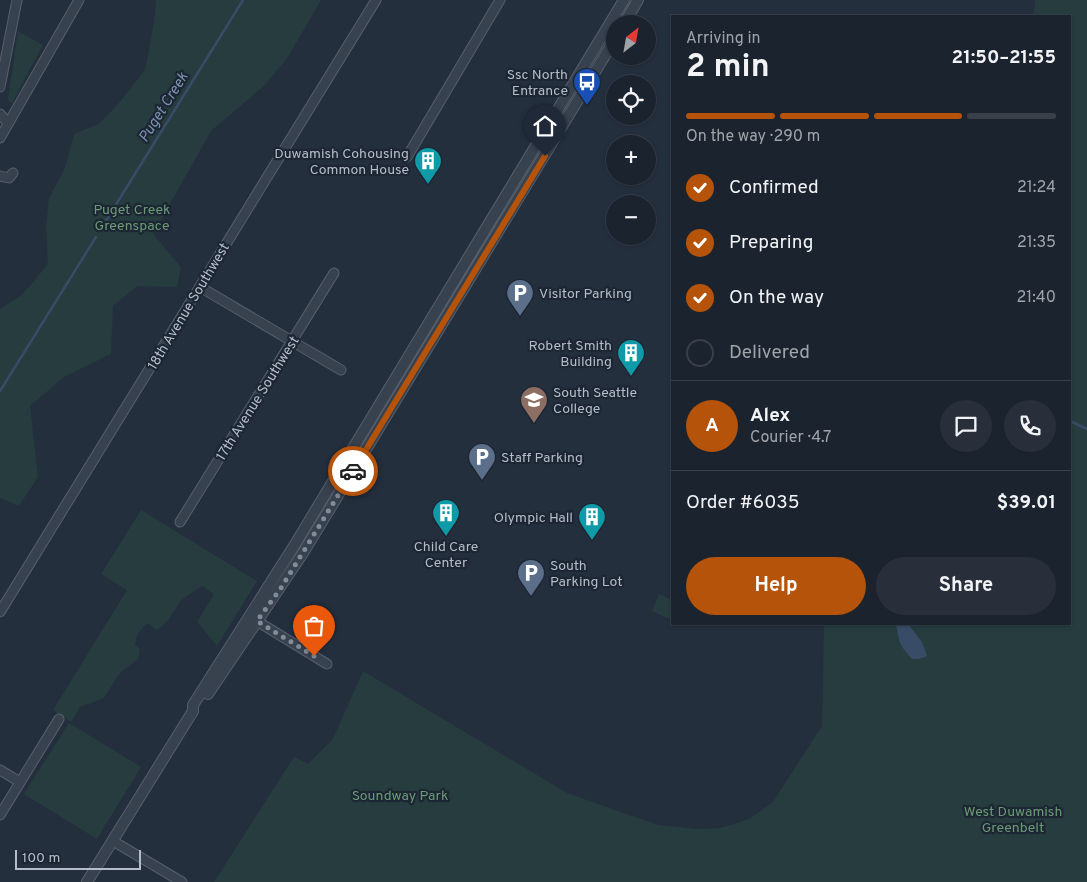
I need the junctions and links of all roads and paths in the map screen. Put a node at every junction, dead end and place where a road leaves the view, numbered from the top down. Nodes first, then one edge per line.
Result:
1 (17, 0) edge
2 (79, 0) edge
3 (376, 0) edge
4 (500, 0) edge
5 (624, 0) edge
6 (638, 0) edge
7 (629, 15) edge
8 (606, 54) edge
9 (0, 88) edge
10 (0, 114) edge
11 (8, 124) junction
12 (0, 138) edge
13 (407, 157) dead end
14 (13, 173) dead end
15 (0, 176) edge
16 (334, 273) dead end
17 (200, 287) junction
18 (293, 341) junction
19 (341, 370) dead end
20 (180, 522) dead end
21 (0, 612) edge
22 (253, 619) junction
23 (327, 664) dead end
24 (59, 719) dead end
25 (0, 770) edge
26 (20, 782) junction
27 (0, 815) edge
28 (113, 841) junction
29 (87, 882) edge
30 (182, 882) edge

1 - 9 street
2 - 11 street
3 - 17 street, 18th Avenue Southwest
4 - 13 street
5 - 22 street
6 - 7 street
8 - 22 street
10 - 11 street
11 - 12 street
14 - 15 street
16 - 18 street, 17th Avenue Southwest
17 - 18 street
17 - 21 street, 18th Avenue Southwest
18 - 19 street
18 - 20 street, 17th Avenue Southwest
22 - 23 street
22 - 28 street
24 - 26 street
25 - 26 street
26 - 27 street
28 - 29 street
28 - 30 street

